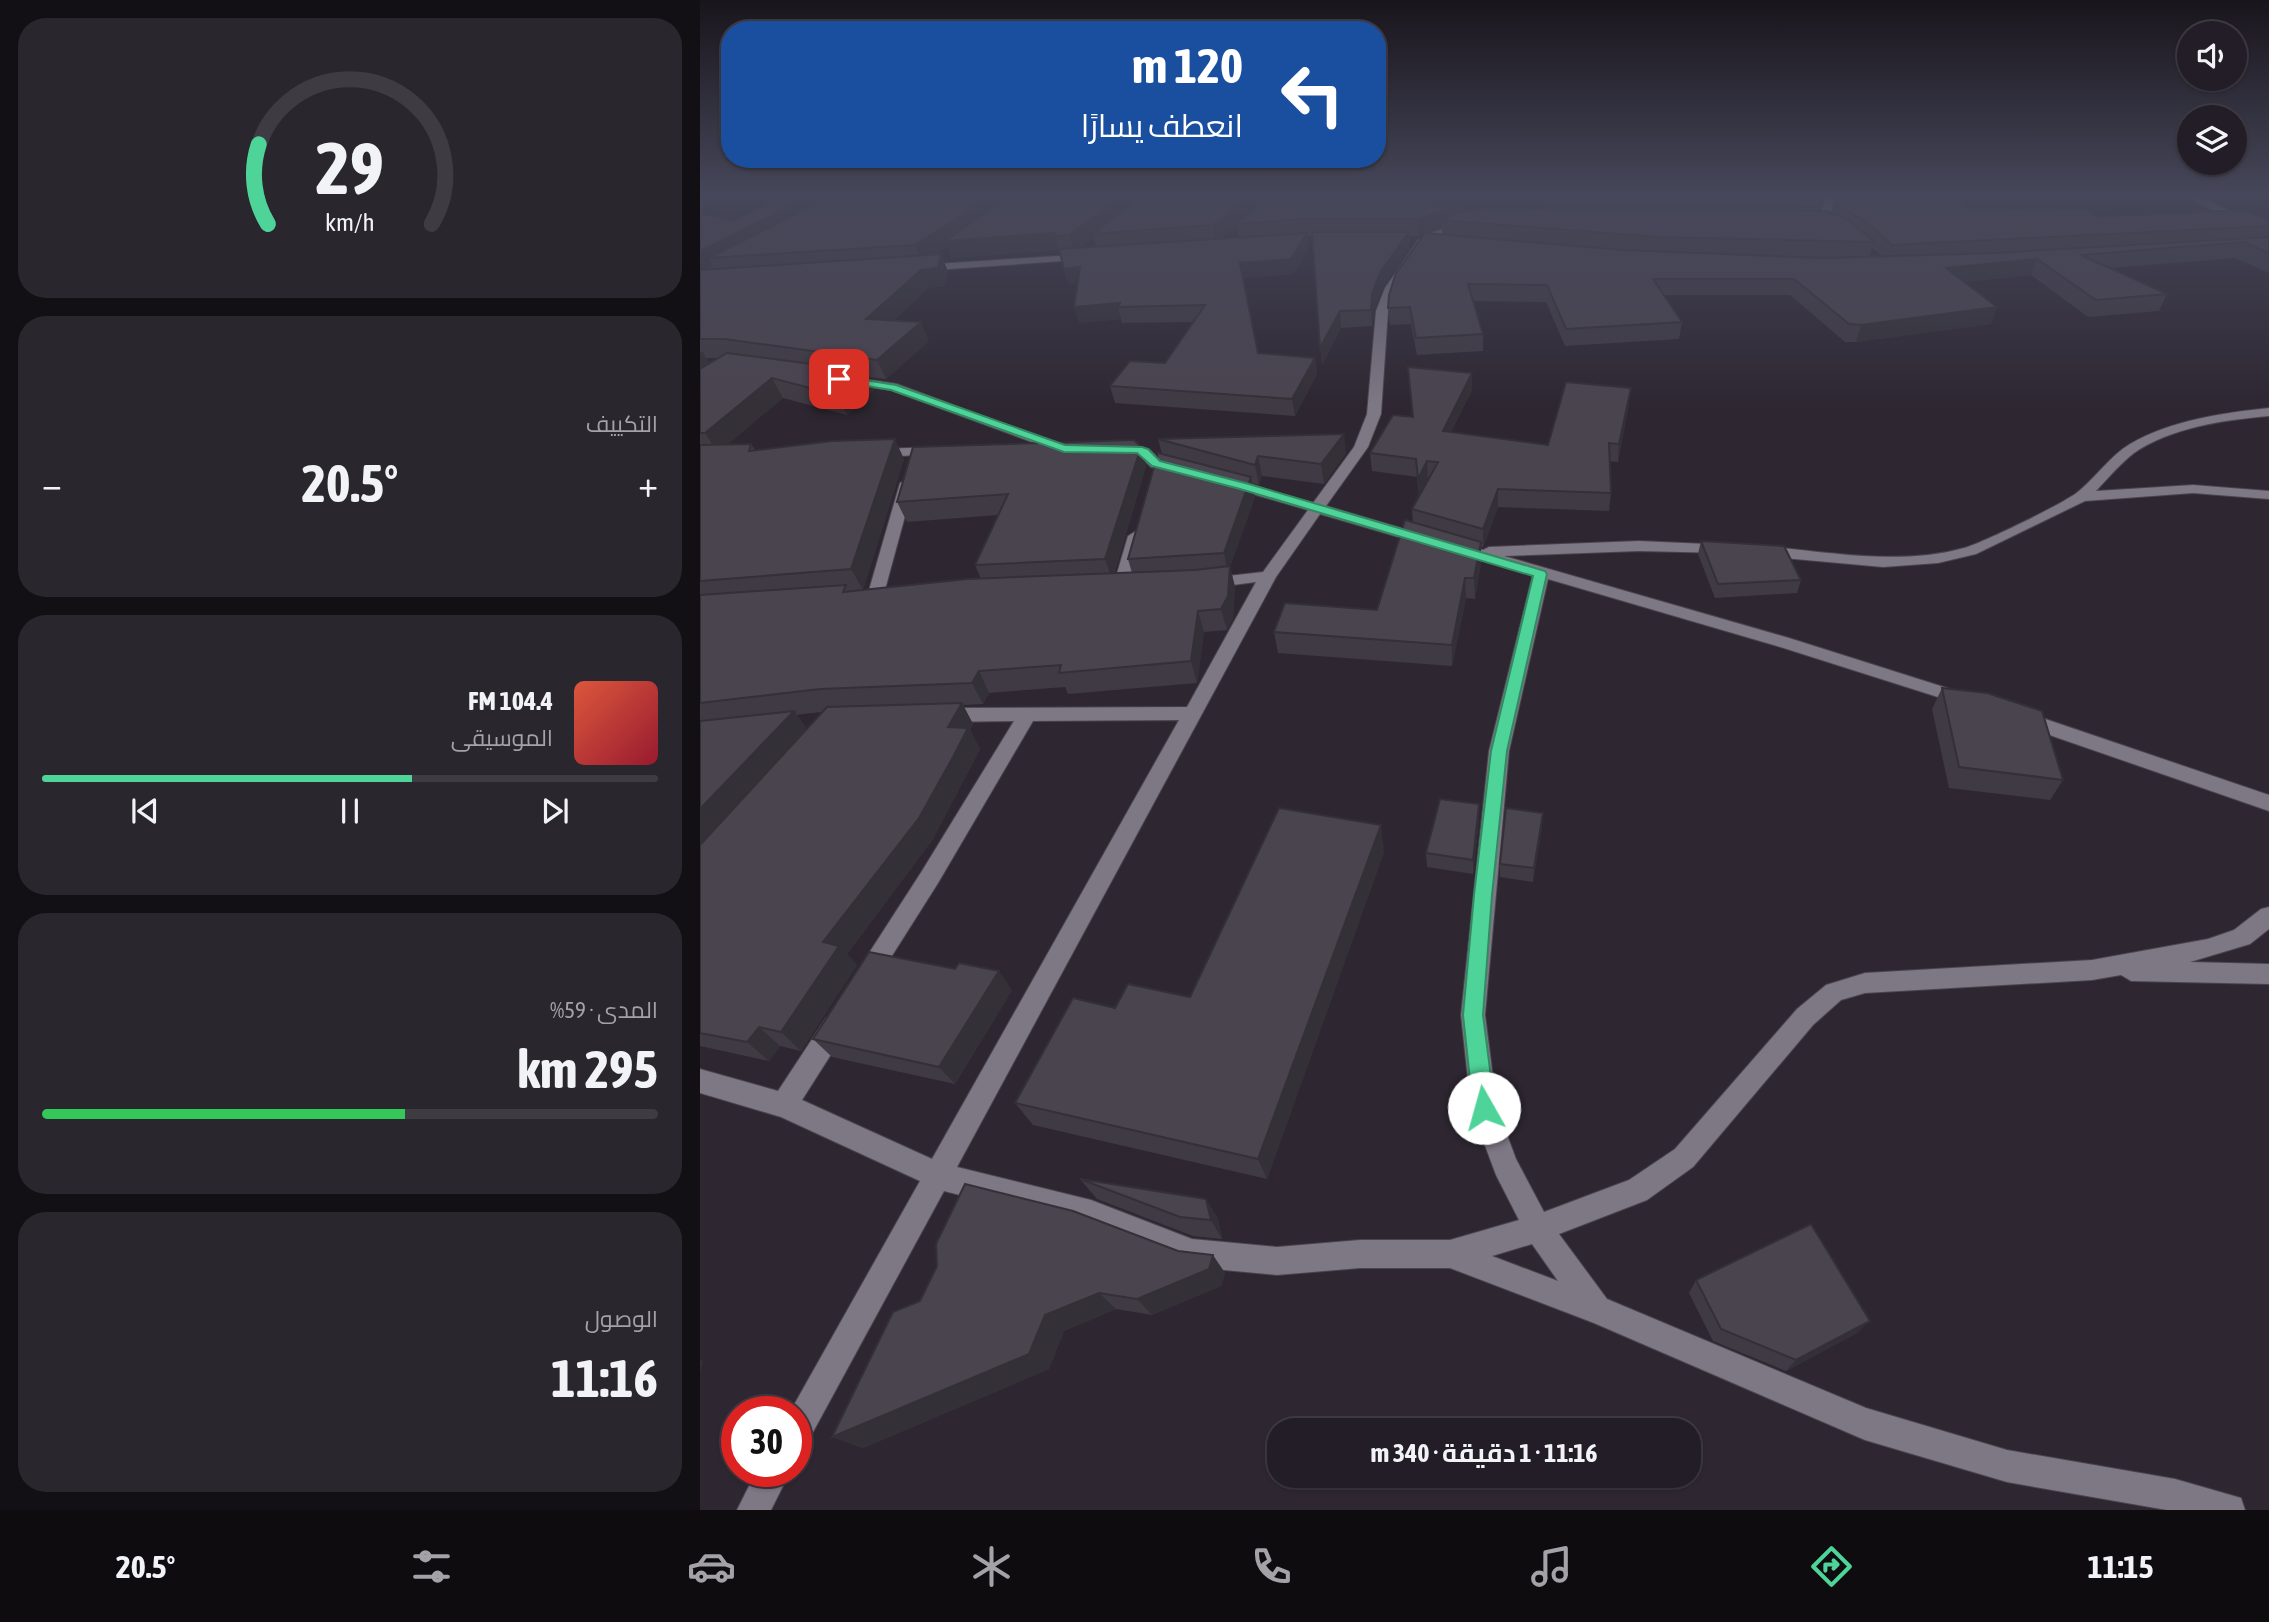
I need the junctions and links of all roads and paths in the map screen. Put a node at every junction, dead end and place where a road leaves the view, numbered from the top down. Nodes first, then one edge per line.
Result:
1 (932, 263) edge
2 (994, 263) edge
3 (1403, 263) edge
4 (925, 268) junction
5 (913, 269) edge
6 (827, 377) edge
7 (2269, 412) edge
8 (1023, 449) edge
9 (1101, 449) edge
10 (956, 451) edge
11 (916, 452) junction
12 (863, 453) edge
13 (1194, 474) edge
14 (1219, 480) edge
15 (2269, 495) edge
16 (2082, 497) junction
17 (1316, 507) junction
18 (1139, 525) edge
19 (1478, 553) junction
20 (1541, 574) junction
21 (1268, 576) junction
22 (1200, 584) edge
23 (1121, 587) edge
24 (875, 597) edge
25 (1982, 705) edge
26 (1028, 713) junction
27 (1190, 713) junction
28 (2009, 713) edge
29 (927, 716) edge
30 (2269, 803) edge
31 (2269, 916) edge
32 (2092, 970) junction
33 (2269, 974) edge
34 (700, 1081) edge
35 (784, 1105) junction
36 (939, 1177) junction
37 (1538, 1228) junction
38 (1450, 1254) junction
39 (1597, 1310) junction
40 (812, 1403) edge
41 (766, 1487) edge
42 (753, 1510) edge
43 (2229, 1510) edge

1 - 4 street
2 - 4 street
3 - 17 street
4 - 5 street
6 - 8 street
7 - 16 street
9 - 13 street
10 - 11 street
11 - 12 street
11 - 24 street
14 - 17 street
15 - 16 street
16 - 19 street
17 - 19 street
17 - 21 street
18 - 23 street
19 - 20 street
20 - 25 street
20 - 37 street
21 - 22 street
21 - 27 street
26 - 27 street
26 - 29 street
26 - 35 street
27 - 36 street
28 - 30 street
31 - 32 street
32 - 33 street
32 - 37 street
34 - 35 street
35 - 36 street
36 - 38 street
36 - 40 street
37 - 38 street
37 - 39 street
38 - 39 street
39 - 43 street
41 - 42 street

